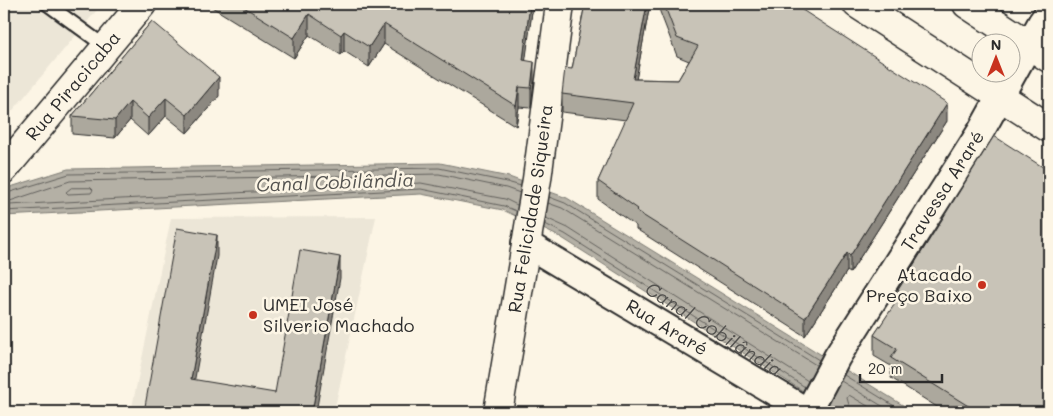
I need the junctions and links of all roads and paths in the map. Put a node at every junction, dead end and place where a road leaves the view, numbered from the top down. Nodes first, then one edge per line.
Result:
1 (47, 4) edge
2 (142, 4) edge
3 (560, 4) edge
4 (857, 4) edge
5 (967, 4) edge
6 (1049, 12) edge
7 (106, 47) junction
8 (1039, 51) edge
9 (1000, 98) junction
10 (1049, 128) edge
11 (4, 169) edge
12 (526, 238) junction
13 (809, 409) edge
14 (498, 412) edge

1 - 7 lane
2 - 7 street, Rua Piracicaba
3 - 12 street, Rua Felicidade Siqueira
4 - 9 street
5 - 8 street
6 - 8 street, Travessa Araré
7 - 11 street, Rua Piracicaba
8 - 9 street, Travessa Araré
9 - 10 street
9 - 13 street, Travessa Araré
12 - 13 street, Rua Araré
12 - 14 street, Rua Felicidade Siqueira

